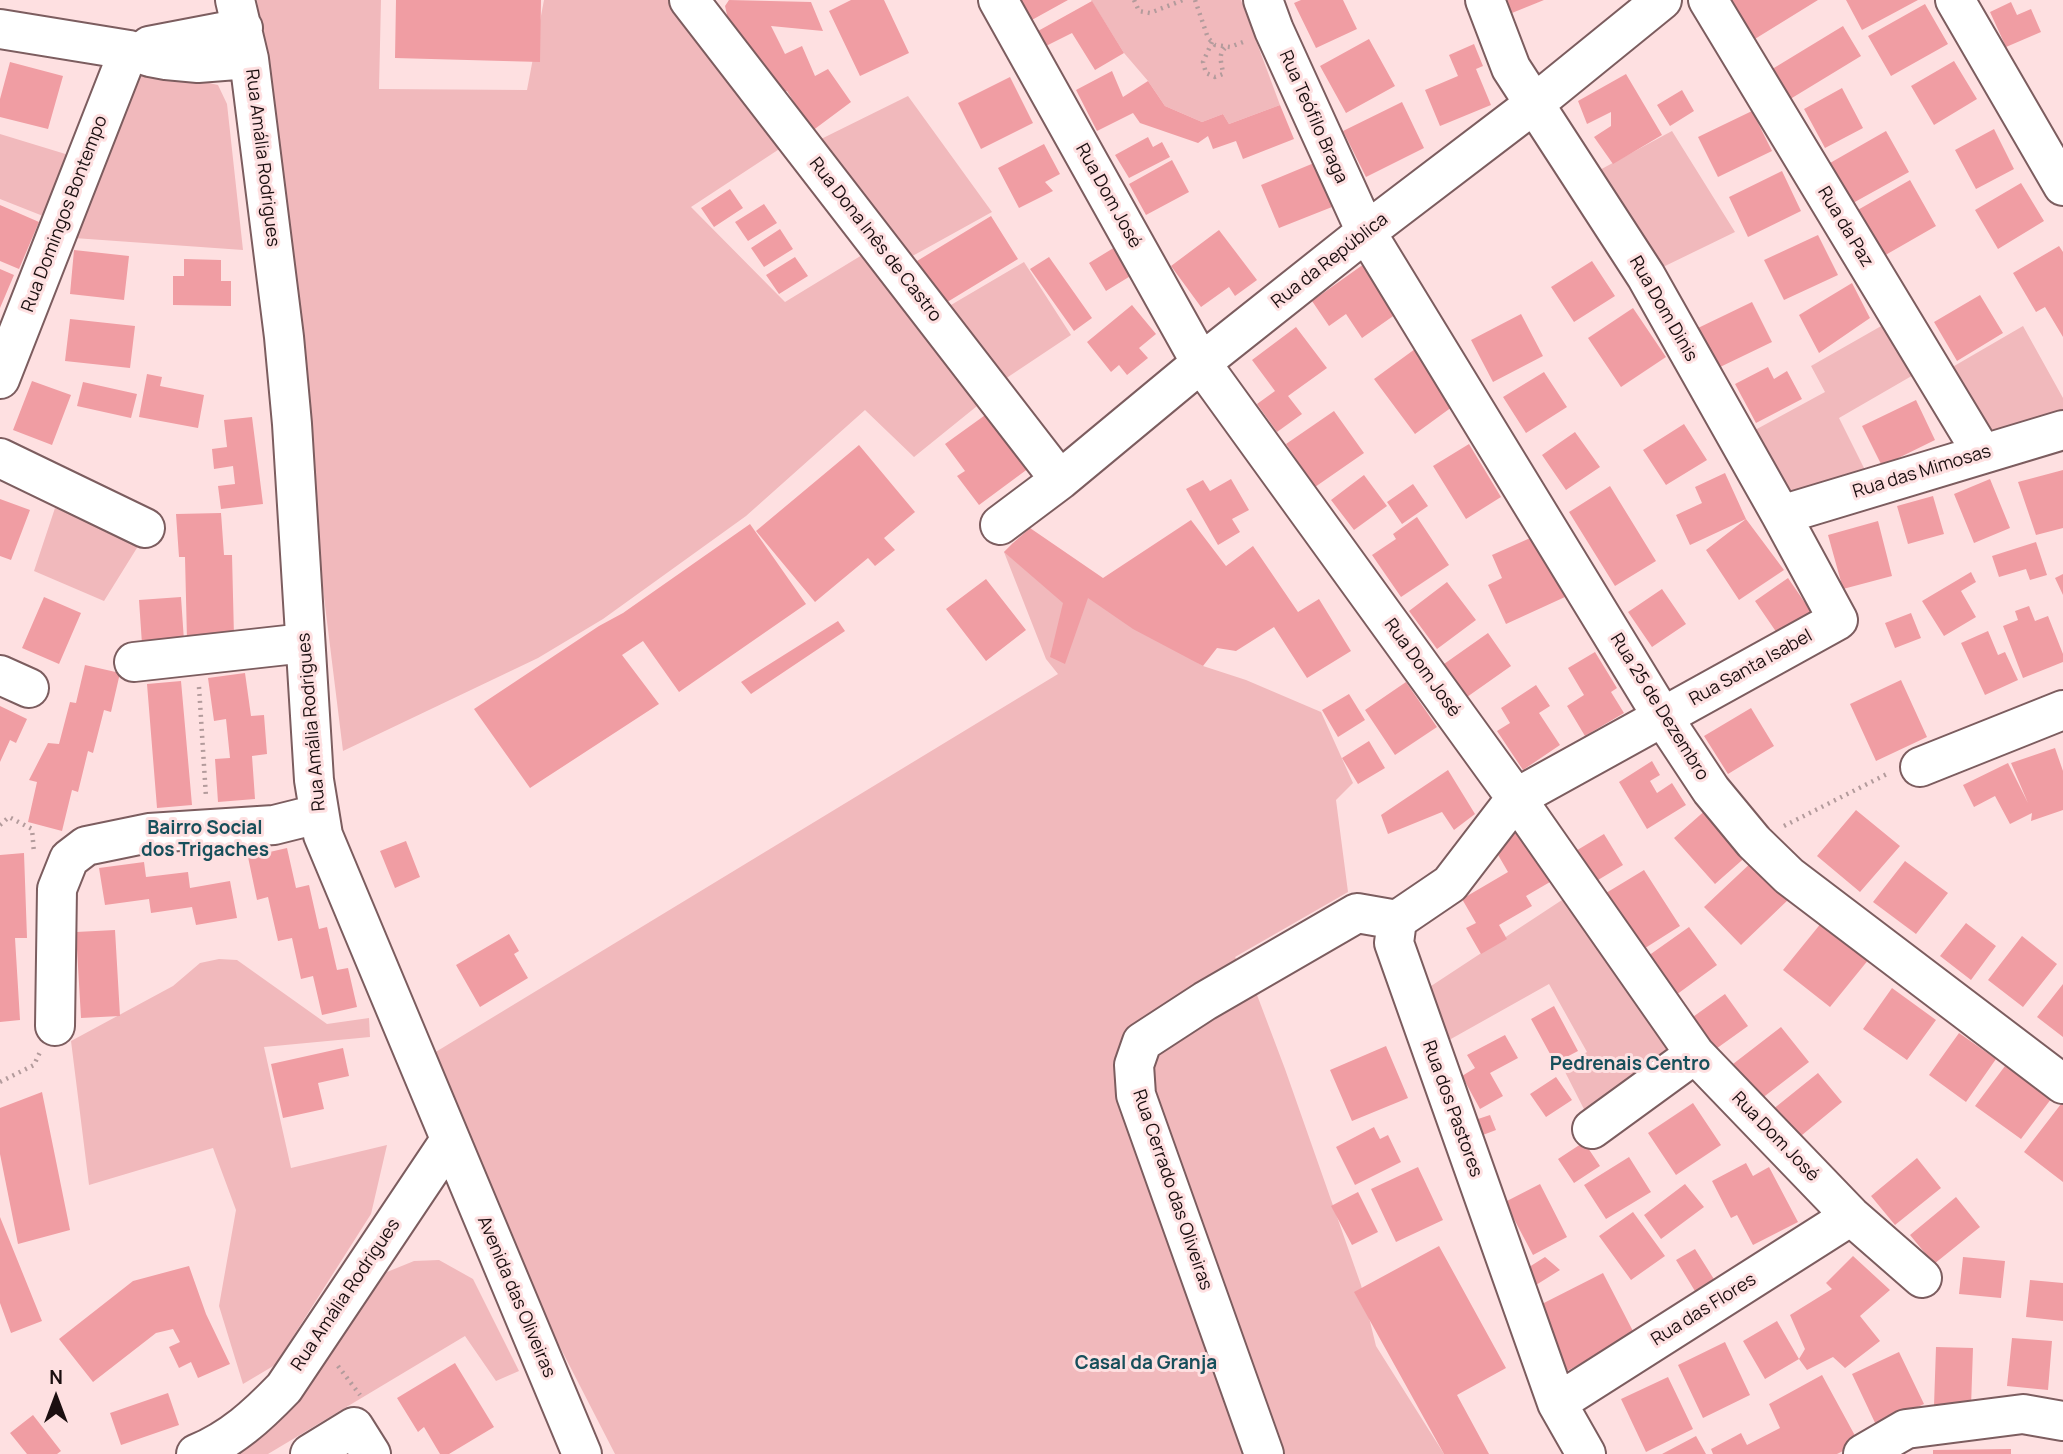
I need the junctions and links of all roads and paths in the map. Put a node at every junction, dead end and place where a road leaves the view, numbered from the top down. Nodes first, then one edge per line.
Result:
1 (689, 0) edge
2 (998, 0) edge
3 (1134, 0) edge
4 (1183, 0) edge
5 (1195, 0) edge
6 (1485, 0) edge
7 (1662, 0) edge
8 (1708, 0) edge
9 (1955, 0) edge
10 (1269, 15) edge
11 (0, 29) edge
12 (242, 29) edge
13 (1212, 42) junction
14 (1226, 47) junction
15 (129, 50) junction
16 (1534, 104) junction
17 (2063, 186) edge
18 (1366, 232) junction
19 (1201, 363) junction
20 (0, 379) edge
21 (2063, 430) edge
22 (1982, 453) junction
23 (0, 458) edge
24 (1060, 480) junction
25 (1781, 515) junction
26 (1000, 526) dead end
27 (145, 528) dead end
28 (1838, 620) joint
29 (305, 643) junction
30 (197, 655) junction
31 (134, 662) dead end
32 (2063, 710) edge
33 (1662, 716) junction
34 (1920, 767) joint
35 (1516, 798) junction
36 (318, 814) junction
37 (0, 825) edge
38 (208, 830) junction
39 (1754, 842) junction
40 (57, 889) junction
41 (1398, 920) junction
42 (55, 1026) joint
43 (1695, 1054) junction
44 (0, 1082) edge
45 (2063, 1083) edge
46 (1592, 1129) dead end
47 (450, 1140) junction
48 (1851, 1216) junction
49 (1922, 1278) dead end
50 (317, 1339) junction
51 (1557, 1404) junction
52 (2063, 1420) edge
53 (363, 1440) edge
54 (196, 1454) edge
55 (310, 1454) edge
56 (582, 1454) edge
57 (1264, 1454) edge
58 (1586, 1454) edge
59 (1863, 1454) edge

1 - 24 street, Rua Dona Inês de Castro
2 - 19 street, Rua Dom José
3 - 4 path
5 - 13 path
6 - 16 street, Rua Dom Dinis
7 - 16 street, Rua da República
8 - 22 street, Rua da Paz
9 - 17 street
10 - 14 path
10 - 18 street, Rua Teófilo Braga
11 - 15 street
12 - 15 street
12 - 29 street, Rua Amália Rodrigues
13 - 14 path
13 - 14 path
15 - 20 street, Rua Domingos Bontempo
16 - 18 street, Rua da República
16 - 25 street, Rua Dom Dinis
18 - 19 street, Rua da República
18 - 33 street, Rua 25 de Dezembro
19 - 24 street, Rua da República
19 - 35 street, Rua Dom José
21 - 22 street, Rua das Mimosas
22 - 25 street, Rua das Mimosas
23 - 27 street
24 - 26 street, Rua da República
25 - 28 street, Rua Dom Dinis
28 - 33 street, Rua Santa Isabel
29 - 30 street
29 - 36 street, Rua Amália Rodrigues
30 - 31 street
30 - 38 path
32 - 34 street
33 - 35 street, Rua Santa Isabel
33 - 39 street, Rua 25 de Dezembro
34 - 39 path
35 - 41 street
35 - 43 street, Rua Dom José
36 - 38 street
36 - 47 street, Rua Amália Rodrigues
37 - 40 path
38 - 40 street
39 - 45 street, Rua 25 de Dezembro
40 - 42 street
41 - 51 street, Rua dos Pastores
41 - 57 street, Rua Cerrado das Oliveiras
42 - 44 path
43 - 46 street
43 - 48 street, Rua Dom José
47 - 50 street, Rua Amália Rodrigues
47 - 56 street, Avenida das Oliveiras
48 - 49 street, Rua Dom José
48 - 51 street, Rua das Flores
50 - 53 path
50 - 54 street, Rua Amália Rodrigues
51 - 58 street, Rua dos Pastores
52 - 59 street
53 - 55 street

